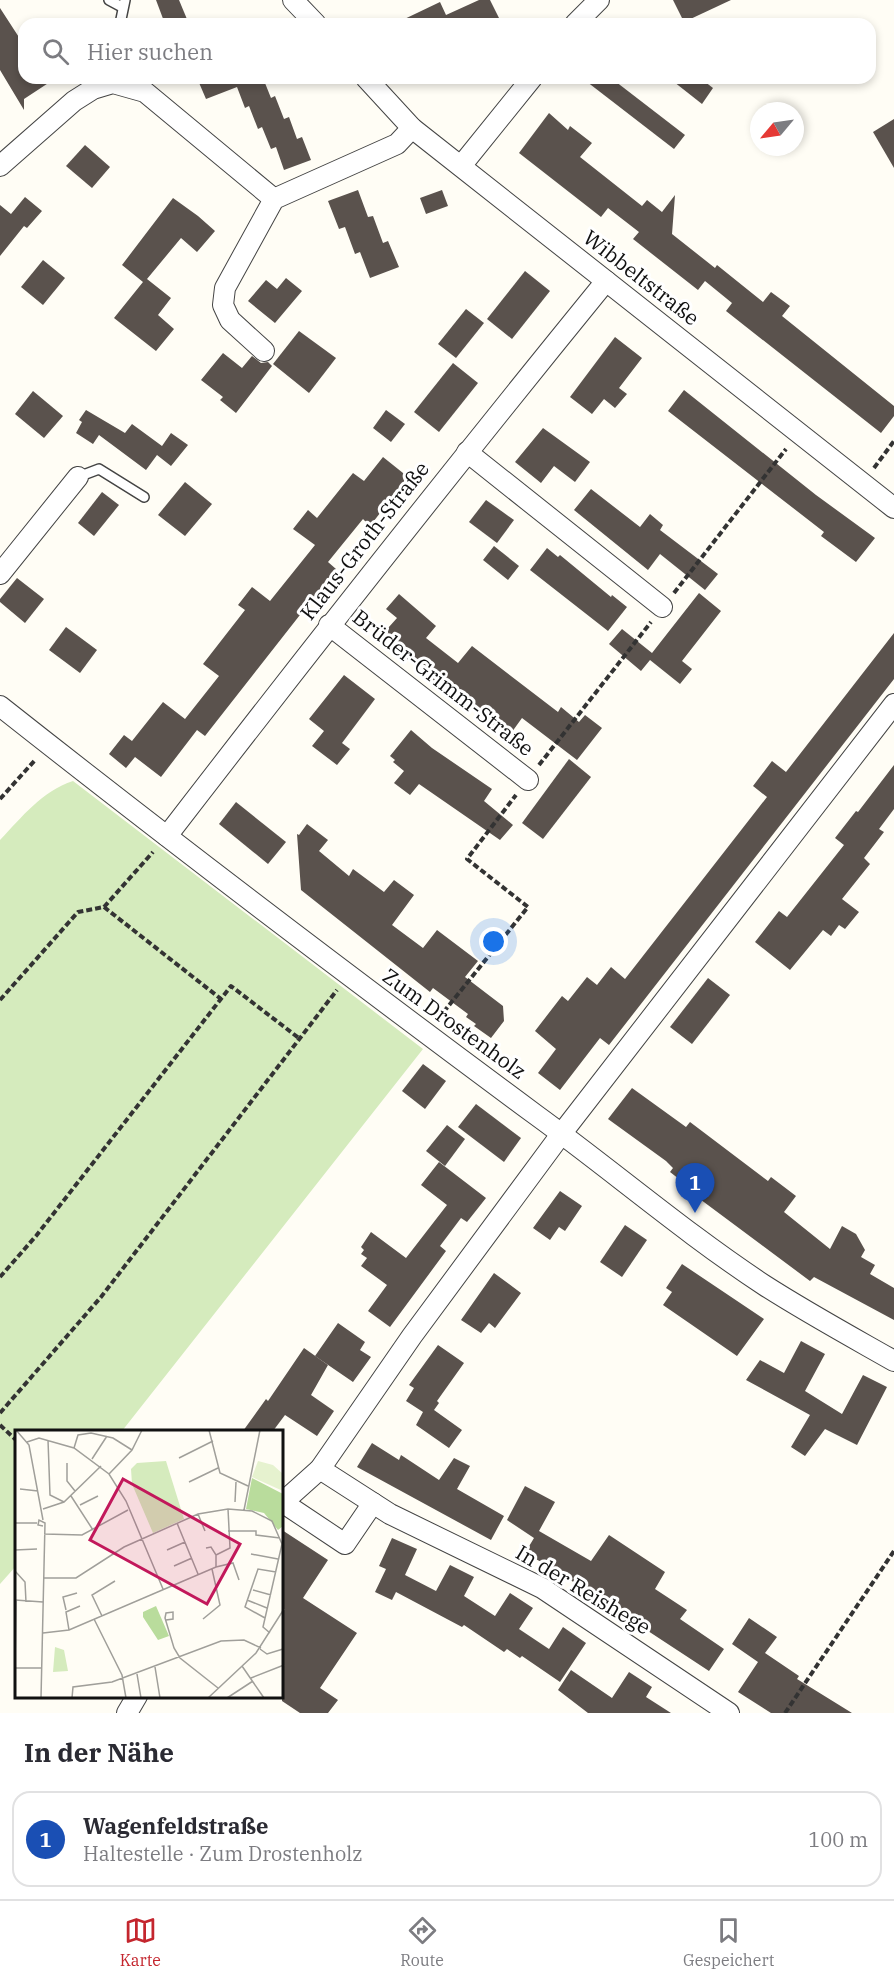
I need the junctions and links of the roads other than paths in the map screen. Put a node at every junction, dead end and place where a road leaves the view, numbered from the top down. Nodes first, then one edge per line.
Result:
1 (109, 0) edge
2 (293, 0) edge
3 (599, 0) edge
4 (123, 4) edge
5 (310, 18) edge
6 (581, 18) edge
7 (104, 84) edge
8 (124, 84) edge
9 (372, 84) edge
10 (527, 84) edge
11 (412, 128) junction
12 (0, 166) edge
13 (461, 166) junction
14 (274, 199) junction
15 (606, 281) junction
16 (264, 351) dead end
17 (467, 452) junction
18 (78, 477) joint
19 (144, 497) dead end
20 (894, 508) edge
21 (0, 574) edge
22 (663, 607) road end
23 (329, 625) junction
24 (894, 704) edge
25 (0, 706) edge
26 (528, 780) road end
27 (167, 836) junction
28 (562, 1133) junction
29 (894, 1361) edge
30 (320, 1469) junction
31 (284, 1500) edge
32 (284, 1503) edge
33 (373, 1503) junction
34 (729, 1713) edge

1 - 4 lane
2 - 5 street
3 - 6 street
7 - 12 street
8 - 14 street
9 - 11 street, Wibbeltstraße
10 - 13 street
11 - 13 street, Wibbeltstraße
11 - 14 street
13 - 15 street, Wibbeltstraße
14 - 16 street
15 - 17 street, Klaus-Groth-Straße
15 - 20 street, Wibbeltstraße
17 - 22 street
17 - 23 street, Klaus-Groth-Straße
18 - 19 lane
18 - 21 street
23 - 26 street, Brüder-Grimm-Straße
23 - 27 street, Klaus-Groth-Straße
24 - 28 street
25 - 27 street, Zum Drostenholz
27 - 28 street, Zum Drostenholz
28 - 29 street, Zum Drostenholz
28 - 30 street
30 - 31 street
30 - 33 street, In der Reishege
32 - 33 street
33 - 34 street, In der Reishege

